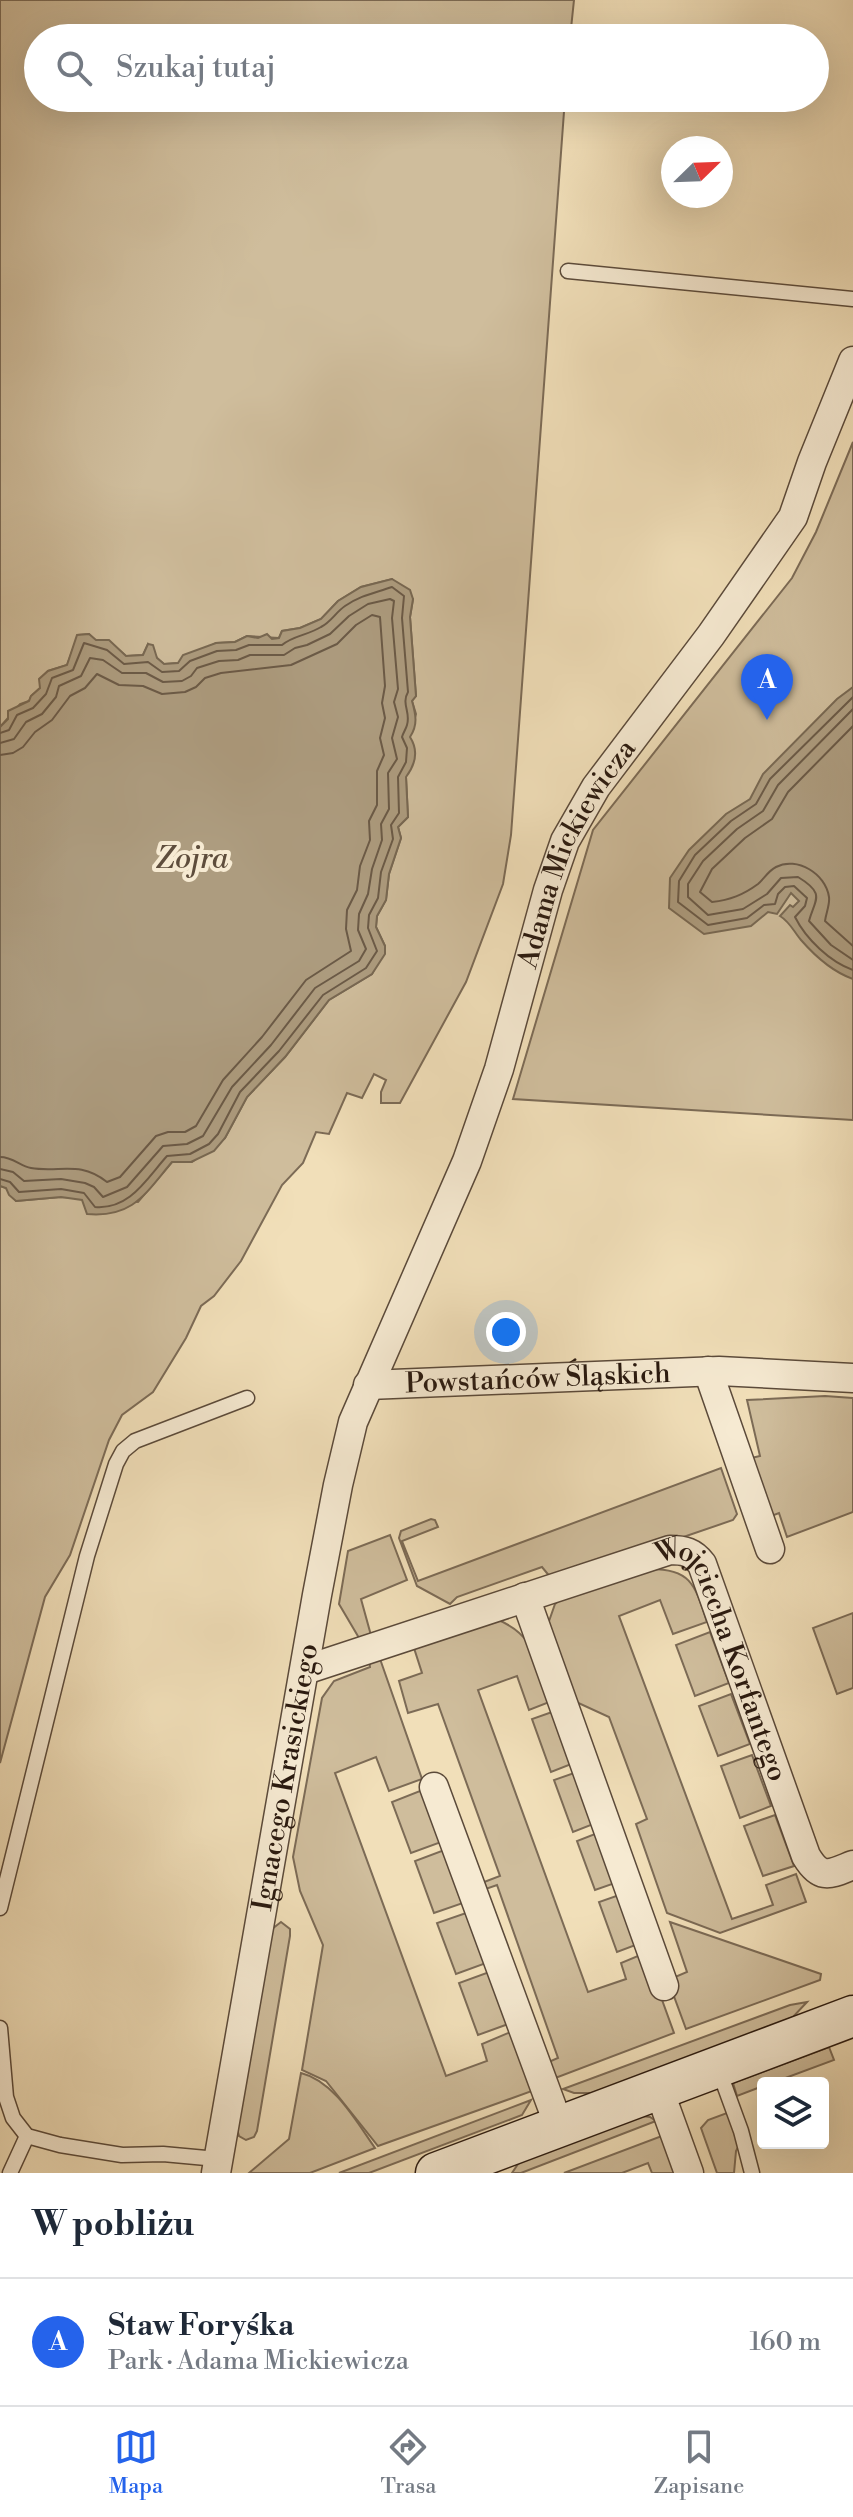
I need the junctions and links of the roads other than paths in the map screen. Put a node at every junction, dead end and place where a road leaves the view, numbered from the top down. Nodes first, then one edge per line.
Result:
1 (568, 271) dead end
2 (853, 299) edge
3 (853, 361) edge
4 (708, 1371) junction
5 (853, 1378) edge
6 (368, 1385) junction
7 (247, 1398) dead end
8 (770, 1549) dead end
9 (525, 1597) junction
10 (305, 1670) junction
11 (434, 1787) dead end
12 (853, 1865) edge
13 (0, 1908) edge
14 (664, 1986) dead end
15 (853, 2016) edge
16 (0, 2028) edge
17 (718, 2068) junction
18 (659, 2090) junction
19 (559, 2126) junction
20 (27, 2136) junction
21 (495, 2163) edge
22 (216, 2166) edge
23 (10, 2173) edge
24 (436, 2173) edge
25 (689, 2173) edge
26 (752, 2173) edge

1 - 2 lane
3 - 6 street, Adama Mickiewicza
4 - 5 street, Powstańców Śląskich
4 - 6 street, Powstańców Śląskich
4 - 8 street, Powstańców Śląskich
6 - 10 street, Ignacego Krasickiego
7 - 13 lane
9 - 10 street, Wojciecha Korfantego
9 - 12 street, Wojciecha Korfantego
9 - 14 street
10 - 22 street, Ignacego Krasickiego
11 - 19 street
15 - 17 street
16 - 20 lane
17 - 18 street
17 - 26 lane
18 - 19 street
18 - 25 street
19 - 21 street
20 - 22 lane
20 - 23 lane
21 - 24 street

